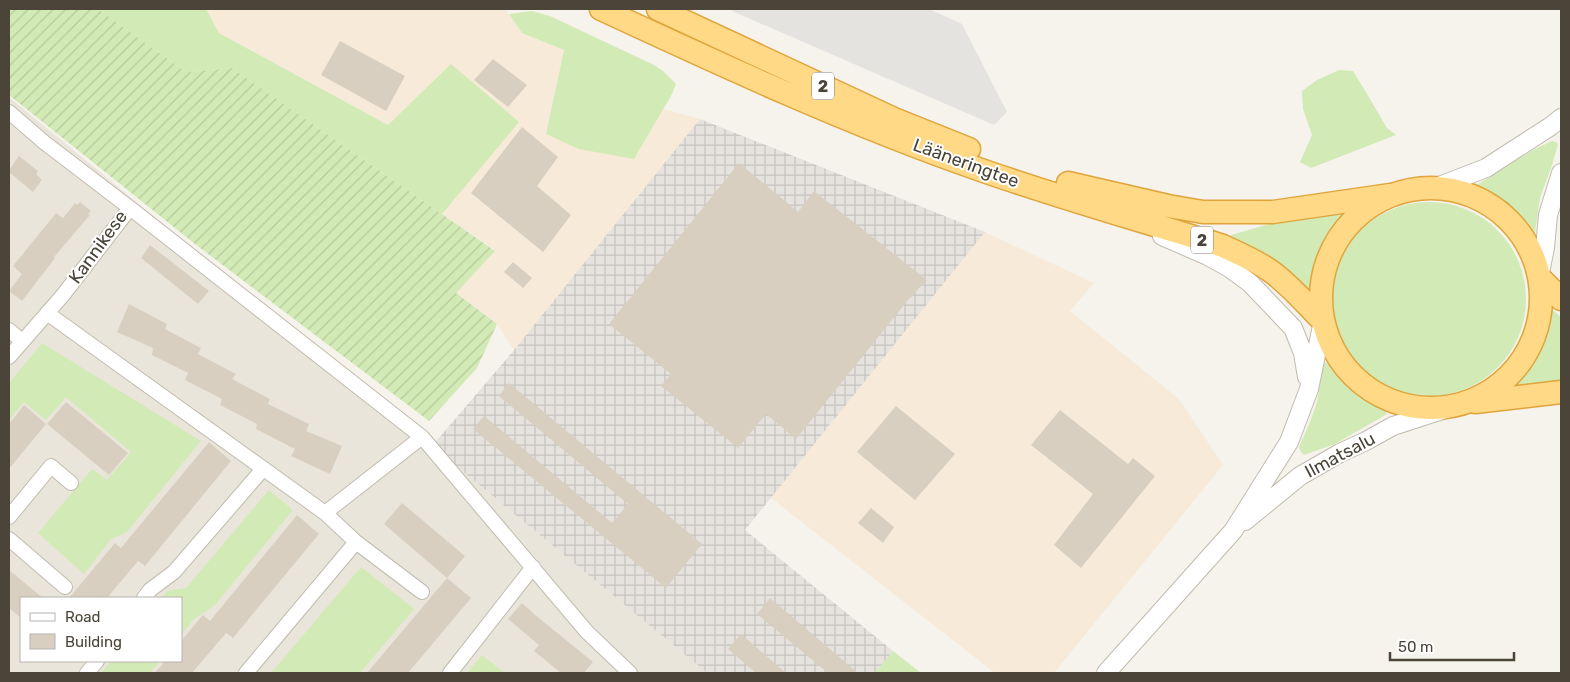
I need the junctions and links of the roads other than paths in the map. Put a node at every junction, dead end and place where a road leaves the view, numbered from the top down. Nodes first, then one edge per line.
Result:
1 (601, 9) edge
2 (658, 9) edge
3 (9, 112) edge
4 (1561, 118) edge
5 (1561, 173) edge
6 (1437, 187) junction
7 (1390, 195) junction
8 (1061, 196) junction
9 (130, 208) junction
10 (1540, 277) junction
11 (1561, 299) edge
12 (47, 313) junction
13 (1323, 321) junction
14 (9, 330) edge
15 (22, 341) junction
16 (9, 357) edge
17 (1309, 389) junction
18 (1561, 392) edge
19 (1461, 404) junction
20 (422, 437) junction
21 (263, 469) junction
22 (71, 483) dead end
23 (325, 513) junction
24 (9, 517) edge
25 (1233, 531) junction
26 (9, 539) edge
27 (356, 542) junction
28 (533, 568) junction
29 (66, 587) dead end
30 (422, 592) dead end
31 (145, 597) edge
32 (96, 662) edge
33 (1109, 672) edge
34 (87, 673) edge
35 (246, 673) edge
36 (450, 673) edge
37 (630, 673) edge

1 - 8 highway, Lääneringtee / 2
2 - 7 highway, Lääneringtee / 2
3 - 9 street, Kannikese
4 - 6 street
5 - 10 street
6 - 7 highway
6 - 10 highway
7 - 13 highway
8 - 13 highway, Lääneringtee / 2
8 - 17 street
9 - 12 street, Kannikese
9 - 20 street
10 - 11 highway
10 - 19 highway
12 - 15 street, Kannikese
12 - 21 street
13 - 17 street, Ilmatsalu
13 - 19 highway
14 - 15 street
15 - 16 street, Kannikese
17 - 25 street, Ilmatsalu
18 - 19 highway
19 - 25 street, Ilmatsalu
20 - 23 street
20 - 28 street
21 - 23 street
21 - 31 street
22 - 24 street
23 - 27 street
25 - 33 street, Ilmatsalu
26 - 29 street
27 - 30 street
27 - 35 street
28 - 36 street
28 - 37 street
32 - 34 street

